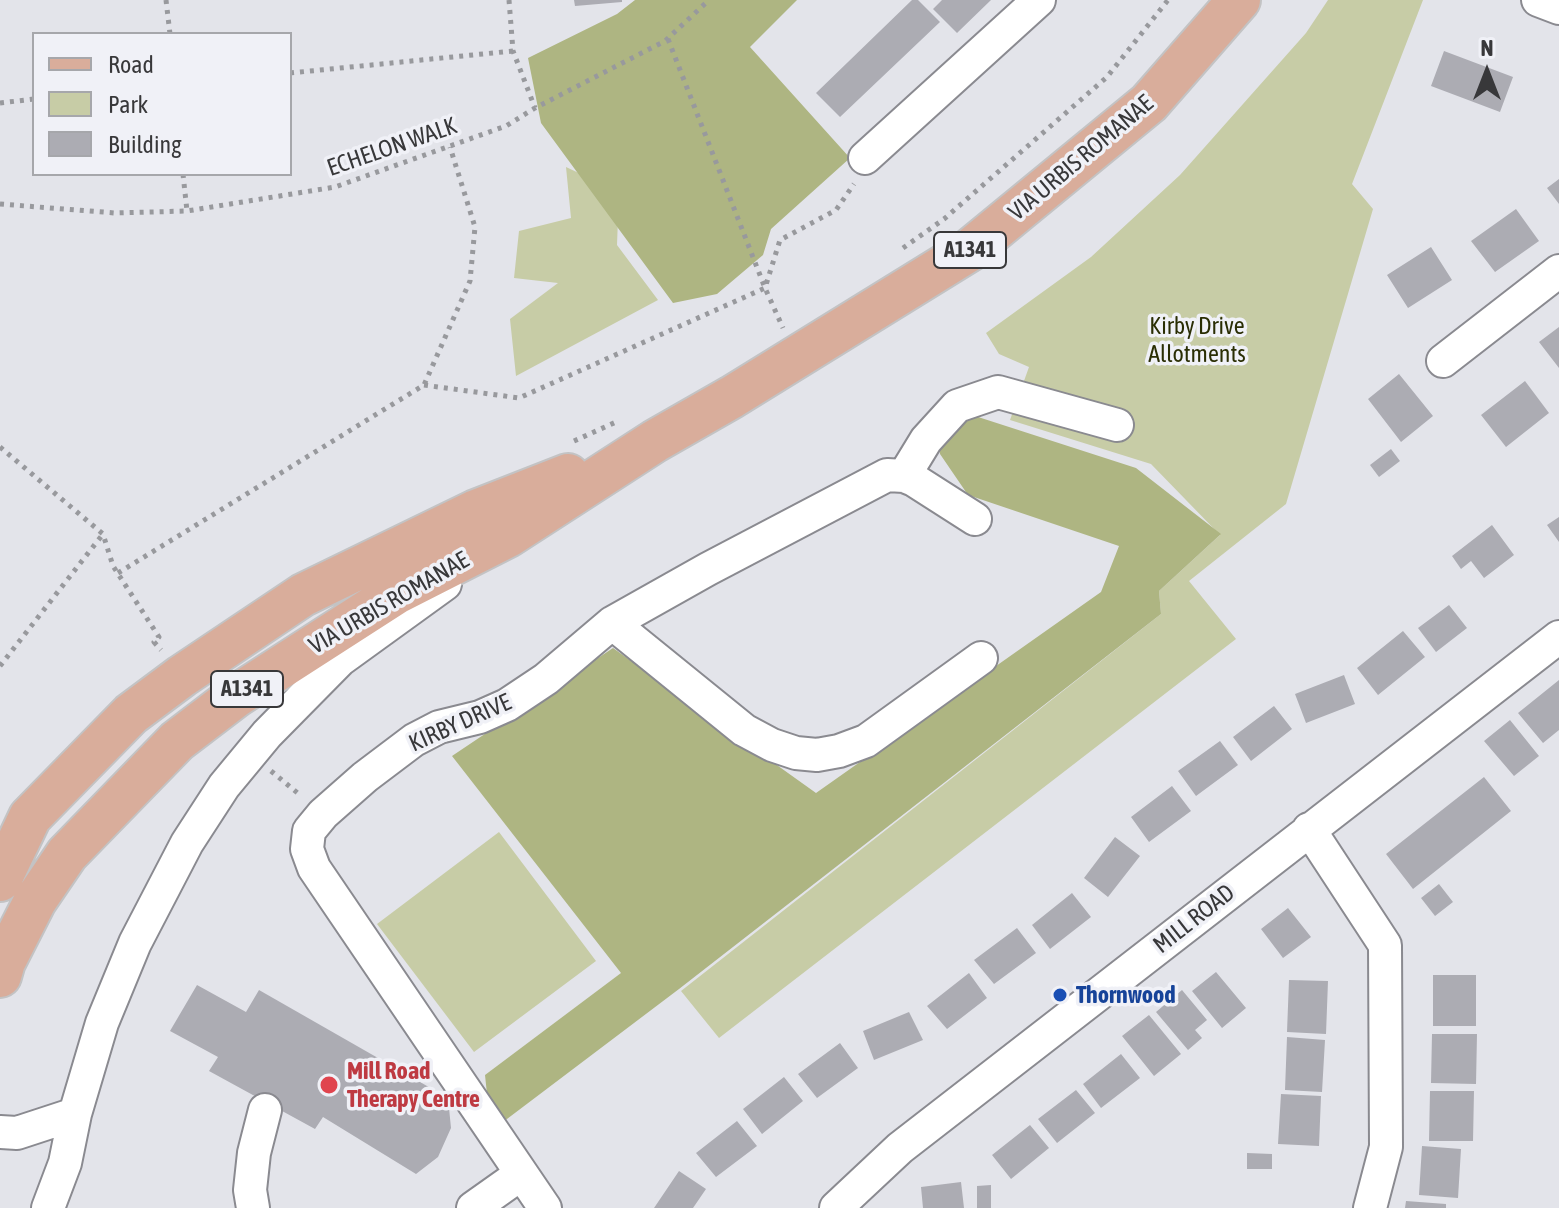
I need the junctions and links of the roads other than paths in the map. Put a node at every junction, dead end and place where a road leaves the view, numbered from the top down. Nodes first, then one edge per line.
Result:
1 (1039, 0) edge
2 (1239, 0) edge
3 (1538, 0) edge
4 (1559, 8) edge
5 (865, 158) road end
6 (1559, 271) edge
7 (1443, 361) dead end
8 (1117, 425) dead end
9 (638, 431) junction
10 (904, 476) junction
11 (975, 519) dead end
12 (508, 536) junction
13 (612, 623) junction
14 (1559, 637) edge
15 (981, 658) dead end
16 (1309, 829) junction
17 (0, 880) edge
18 (0, 976) edge
19 (265, 1110) dead end
20 (75, 1114) junction
21 (0, 1132) edge
22 (521, 1174) junction
23 (48, 1208) edge
24 (253, 1208) edge
25 (473, 1208) edge
26 (545, 1208) edge
27 (836, 1208) edge
28 (1370, 1208) edge

1 - 5 street
2 - 9 main road, VIA URBIS ROMANAE / A1341
3 - 4 street
6 - 7 street
8 - 10 street
9 - 12 main road, VIA URBIS ROMANAE / A1341
9 - 17 main road, VIA URBIS ROMANAE / A1341
10 - 11 street
10 - 13 street, KIRBY DRIVE
12 - 18 main road, VIA URBIS ROMANAE / A1341
12 - 20 street
13 - 15 street
13 - 22 street, KIRBY DRIVE
14 - 16 street, MILL ROAD
16 - 27 street, MILL ROAD
16 - 28 street
19 - 24 street
20 - 21 street
20 - 23 street
22 - 25 street
22 - 26 street, KIRBY DRIVE

